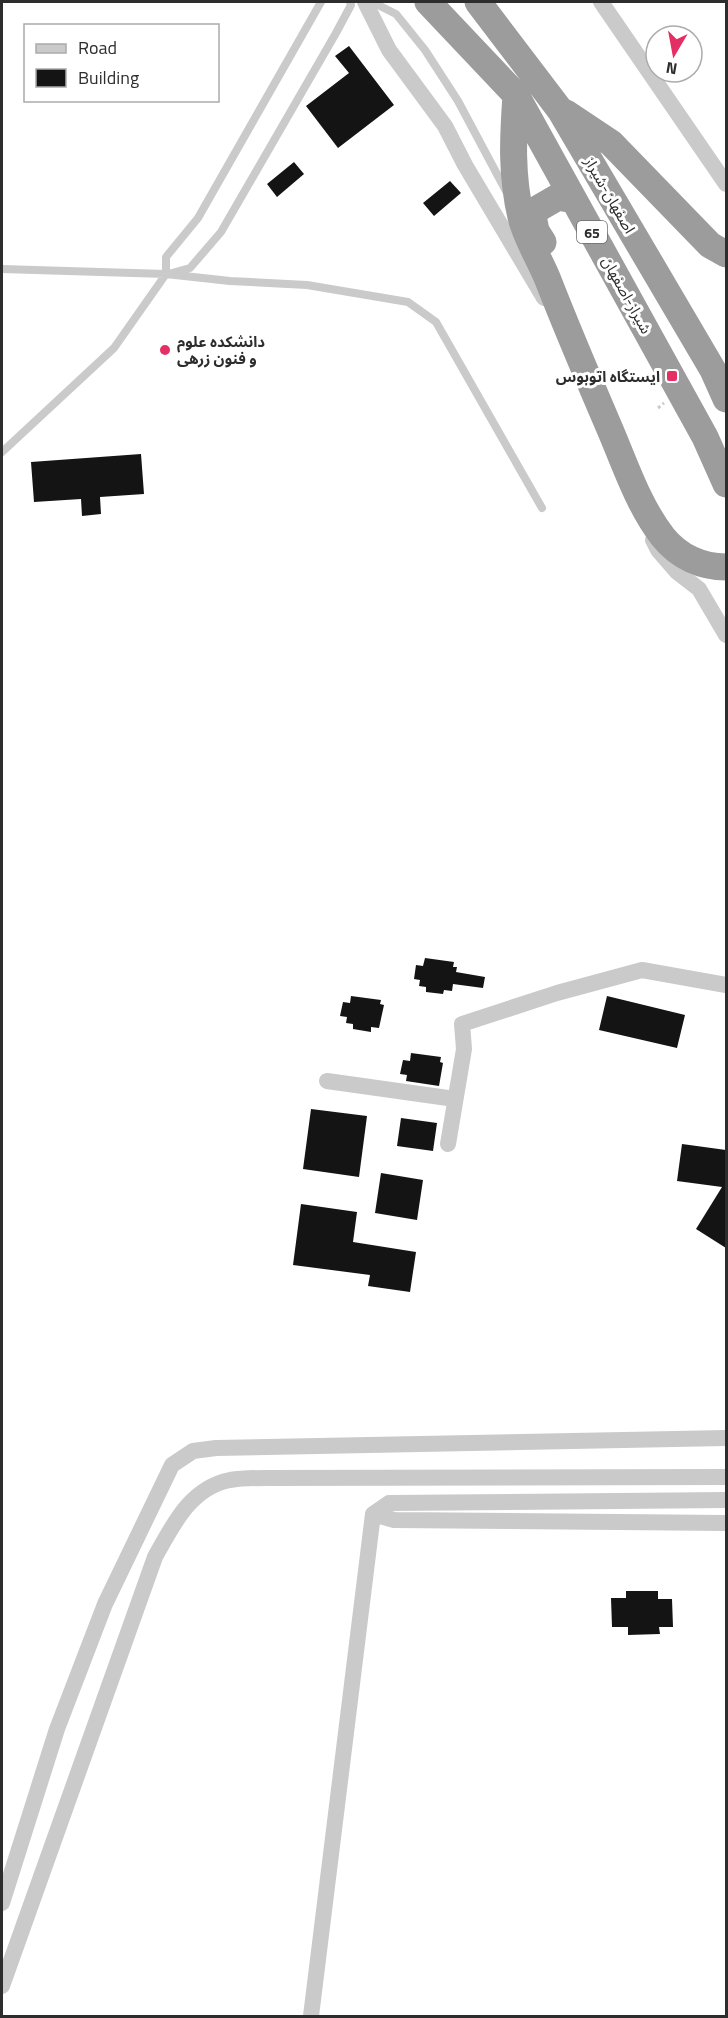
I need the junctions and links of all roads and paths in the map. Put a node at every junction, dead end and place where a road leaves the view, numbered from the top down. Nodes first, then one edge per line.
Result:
1 (321, 2) edge
2 (350, 2) edge
3 (365, 2) edge
4 (428, 2) edge
5 (478, 2) edge
6 (601, 2) edge
7 (516, 95) junction
8 (560, 110) junction
9 (726, 184) edge
10 (574, 200) junction
11 (521, 219) junction
12 (726, 254) edge
13 (2, 269) edge
14 (166, 274) junction
15 (726, 399) edge
16 (2, 452) edge
17 (726, 484) edge
18 (542, 508) dead end
19 (726, 549) edge
20 (726, 567) edge
21 (726, 635) edge
22 (726, 985) edge
23 (327, 1081) dead end
24 (455, 1099) junction
25 (448, 1144) dead end
26 (726, 1438) edge
27 (726, 1477) edge
28 (726, 1500) edge
29 (373, 1514) junction
30 (726, 1523) edge
31 (2, 1903) edge
32 (2, 1986) edge
33 (311, 2016) edge

1 - 14 lane
2 - 14 lane
3 - 11 lane
3 - 21 street
4 - 7 highway, شیراز-اصفهان / 65
5 - 8 highway, اصفهان-شیراز / 65
6 - 9 street
7 - 10 highway, شیراز-اصفهان / 65
7 - 11 highway
8 - 12 highway
8 - 15 highway, اصفهان-شیراز / 65
10 - 17 highway, شیراز-اصفهان / 65
10 - 19 highway
11 - 20 highway
13 - 14 lane
14 - 16 lane
14 - 18 lane
22 - 24 street
23 - 24 street
24 - 25 street
26 - 31 street
27 - 32 street
28 - 29 street
29 - 30 street
29 - 33 street

